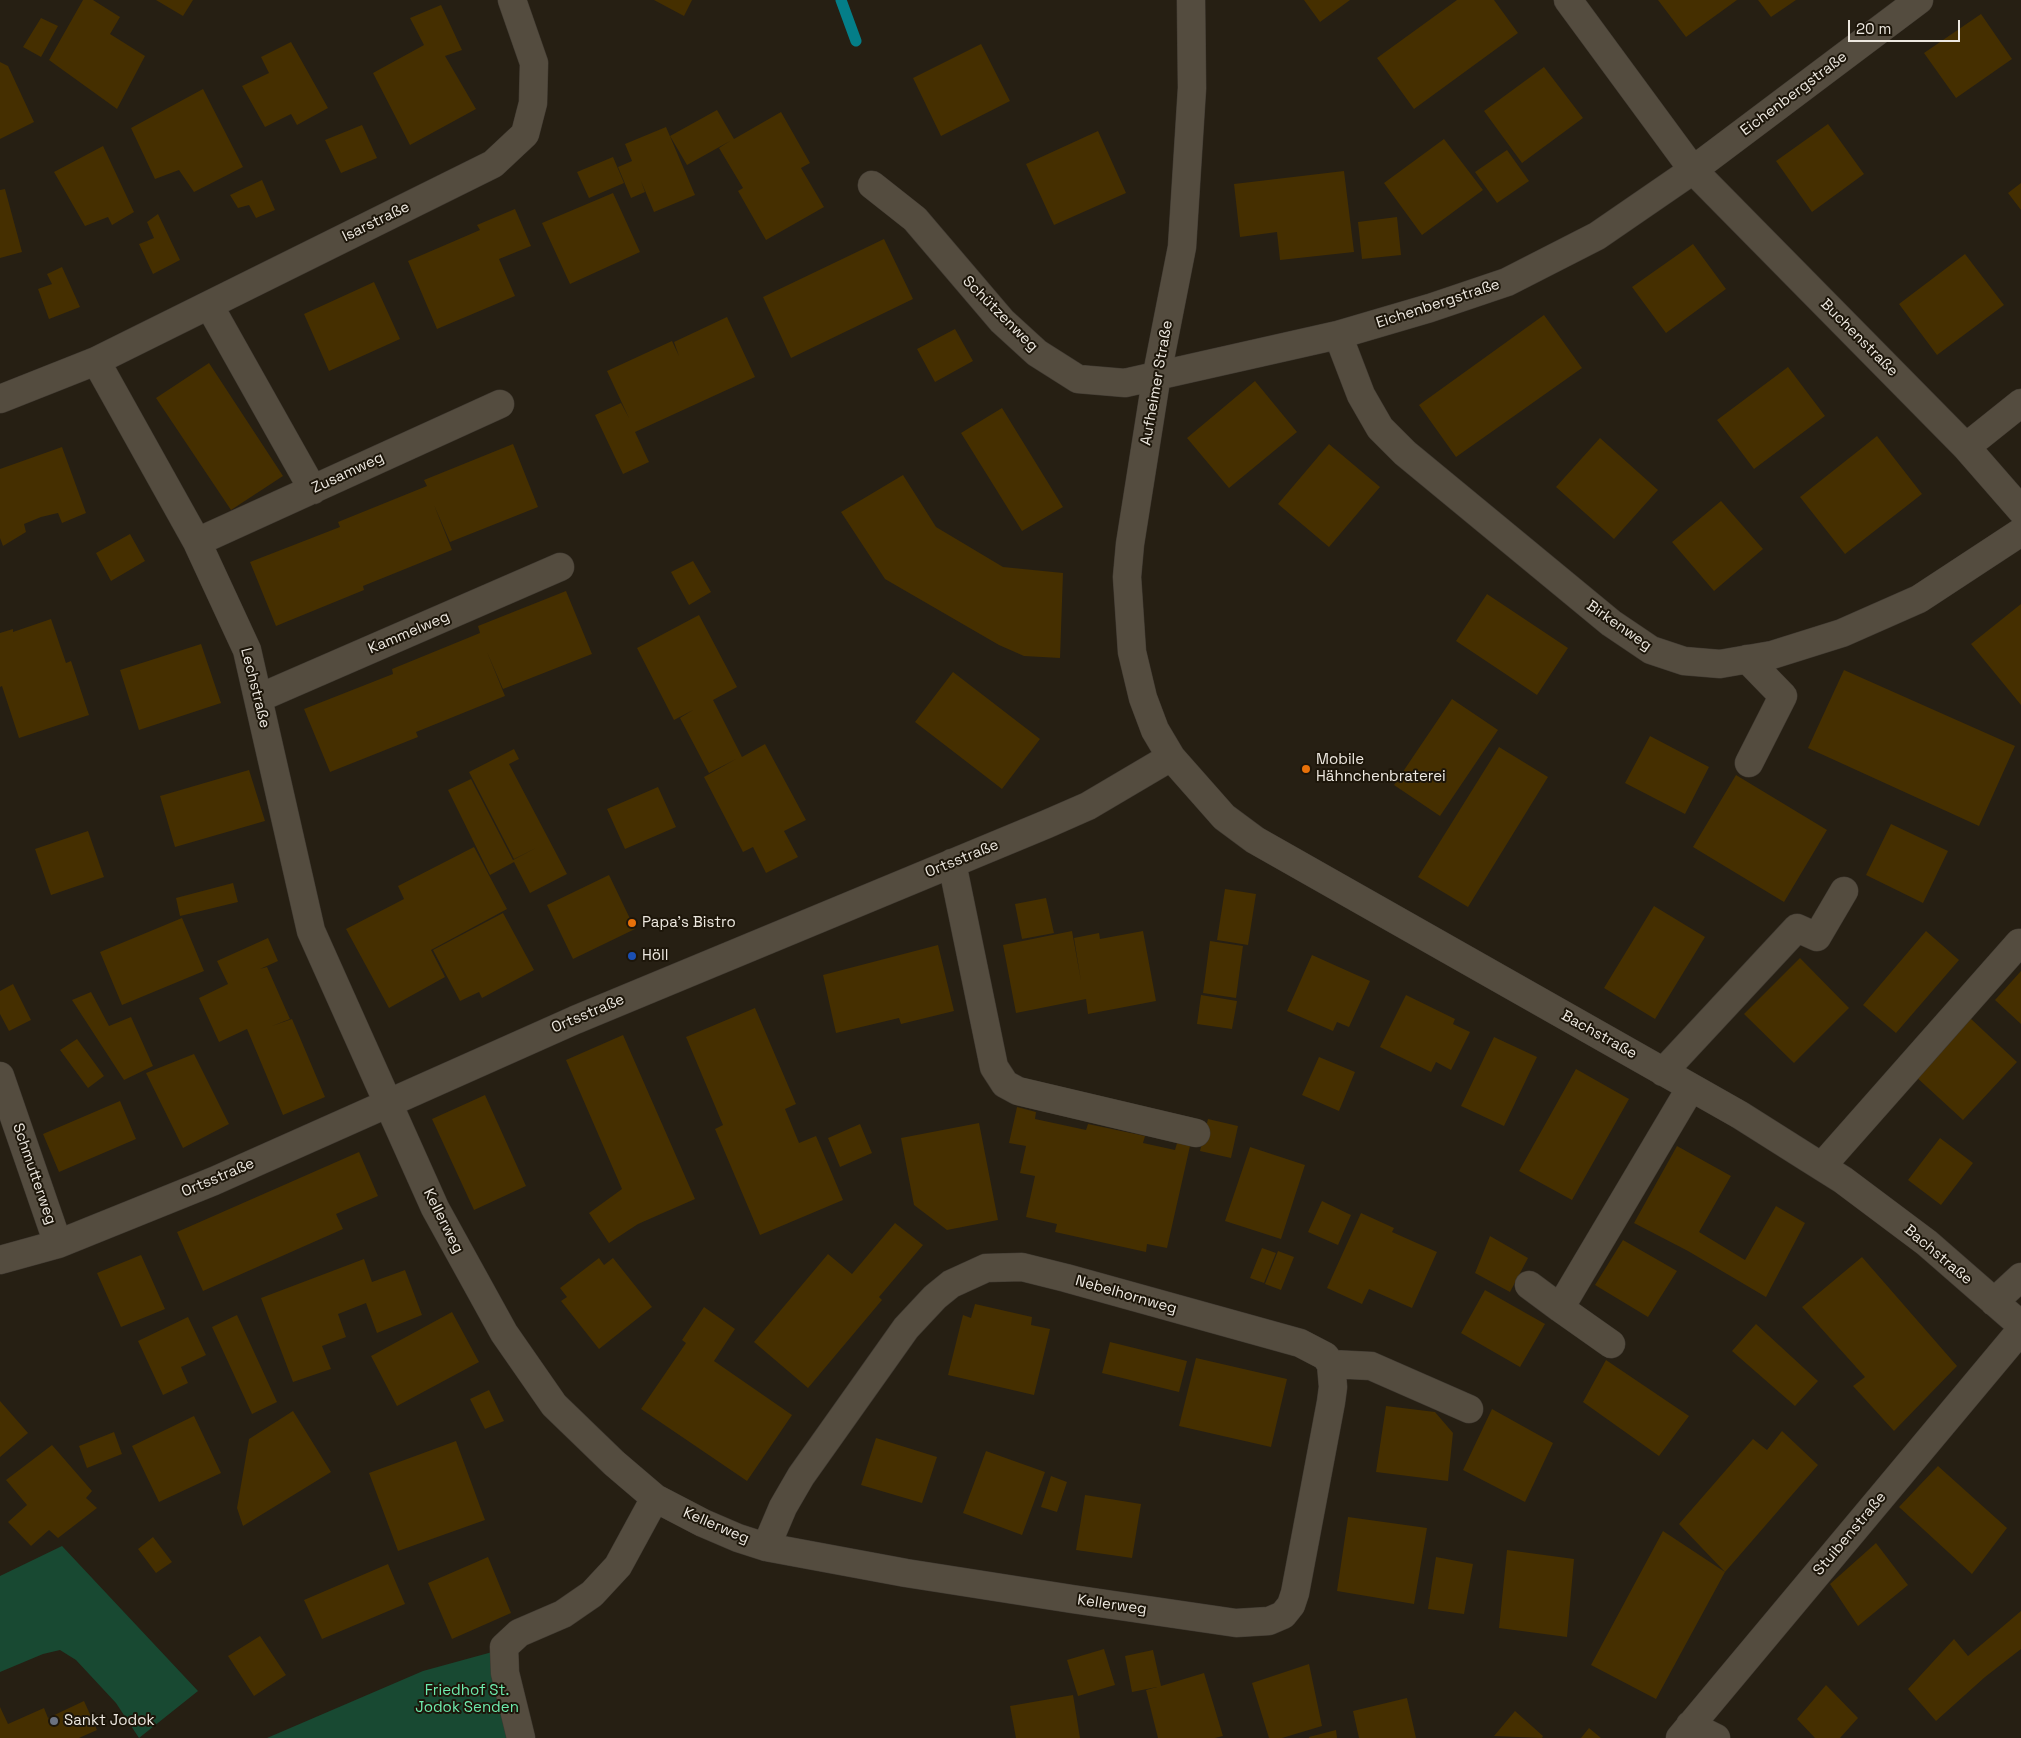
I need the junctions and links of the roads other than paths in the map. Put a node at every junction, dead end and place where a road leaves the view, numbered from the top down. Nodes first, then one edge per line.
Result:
1 (512, 0) edge
2 (1191, 0) edge
3 (1568, 0) edge
4 (1919, 0) edge
5 (1693, 170) junction
6 (872, 185) dead end
7 (209, 305) junction
8 (1338, 335) junction
9 (96, 361) junction
10 (1157, 374) junction
11 (0, 398) edge
12 (2021, 403) edge
13 (500, 404) dead end
14 (1966, 446) junction
15 (313, 490) junction
16 (2021, 510) edge
17 (2021, 532) edge
18 (197, 542) junction
19 (560, 567) dead end
20 (1747, 659) junction
21 (259, 698) junction
22 (1171, 757) junction
23 (1749, 763) dead end
24 (952, 863) junction
25 (1844, 891) dead end
26 (2019, 943) dead end
27 (1975, 964) dead end
28 (1663, 1072) junction
29 (0, 1076) edge
30 (1690, 1089) junction
31 (388, 1102) junction
32 (1196, 1132) dead end
33 (1815, 1162) junction
34 (58, 1244) junction
35 (0, 1260) edge
36 (2021, 1277) edge
37 (1529, 1285) dead end
38 (1994, 1302) junction
39 (1560, 1308) junction
40 (2021, 1325) edge
41 (2021, 1330) edge
42 (1611, 1344) dead end
43 (1331, 1364) junction
44 (1469, 1409) dead end
45 (655, 1498) junction
46 (766, 1547) junction
47 (1685, 1731) edge
48 (521, 1738) edge
49 (1716, 1738) edge

1 - 7 street, Isarstraße
2 - 10 street, Aufheimer Straße
3 - 5 street
4 - 5 street, Eichenbergstraße
5 - 8 street, Eichenbergstraße
5 - 14 street, Buchenstraße
6 - 10 street, Schützenweg
7 - 9 street, Isarstraße
7 - 15 street
8 - 10 street, Eichenbergstraße
8 - 20 street, Birkenweg
9 - 11 street
9 - 18 street, Lechstraße
10 - 22 street, Aufheimer Straße
12 - 14 street
13 - 15 street, Zusamweg
14 - 16 street, Buchenstraße
15 - 18 street, Zusamweg
17 - 20 street, Birkenweg
18 - 21 street, Lechstraße
19 - 21 street, Kammelweg
20 - 23 street
21 - 31 street, Lechstraße
22 - 24 street, Ortsstraße
22 - 28 street, Bachstraße
24 - 31 street, Ortsstraße
24 - 32 street
25 - 28 street
26 - 33 street
27 - 33 street
28 - 30 street, Bachstraße
29 - 34 street, Schmutterweg
30 - 33 street, Bachstraße
30 - 39 street
31 - 34 street, Ortsstraße
31 - 45 street, Kellerweg
33 - 38 street, Bachstraße
34 - 35 street, Ortsstraße
36 - 38 street
37 - 39 street
38 - 40 street, Bachstraße
39 - 42 street
41 - 47 street, Stuibenstraße
43 - 44 street
43 - 46 street, Nebelhornweg
43 - 46 street, Kellerweg
45 - 46 street, Kellerweg
45 - 48 street
47 - 49 street

